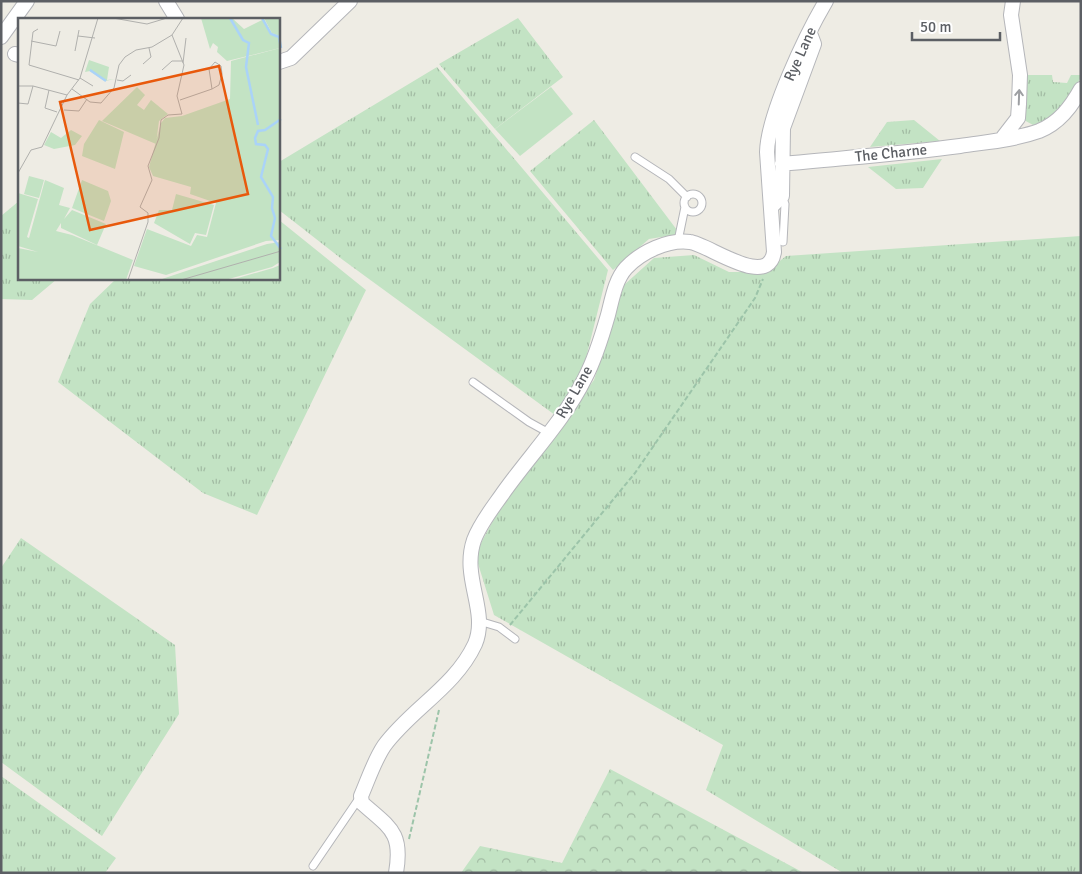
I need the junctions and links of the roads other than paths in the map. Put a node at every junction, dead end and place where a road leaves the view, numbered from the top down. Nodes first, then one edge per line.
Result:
1 (27, 1) edge
2 (166, 1) edge
3 (350, 1) edge
4 (826, 1) edge
5 (1013, 1) edge
6 (176, 18) edge
7 (810, 32) junction
8 (1, 37) edge
9 (280, 62) edge
10 (1081, 89) edge
11 (1001, 140) junction
12 (635, 157) dead end
13 (782, 164) junction
14 (686, 196) junction
15 (782, 196) junction
16 (771, 206) junction
17 (685, 207) junction
18 (678, 241) junction
19 (783, 242) dead end
20 (473, 382) dead end
21 (549, 433) junction
22 (479, 621) junction
23 (515, 639) dead end
24 (361, 796) junction
25 (312, 866) dead end
26 (396, 873) edge

1 - 8 street
2 - 6 street
3 - 9 street
4 - 7 street, Rye Lane
11 -> 5 street
7 - 13 street
7 - 16 street, Rye Lane
10 - 11 street, The Charne
11 - 13 street, The Charne
12 - 14 lane
13 - 15 street
14 - 17 lane
14 - 17 lane
15 - 16 street
15 - 19 lane
16 - 18 street, Rye Lane
17 - 18 lane
18 - 21 street, Rye Lane
20 - 21 lane
21 - 22 street, Rye Lane
22 - 23 lane
22 - 24 street, Rye Lane
24 - 25 lane
24 - 26 street

